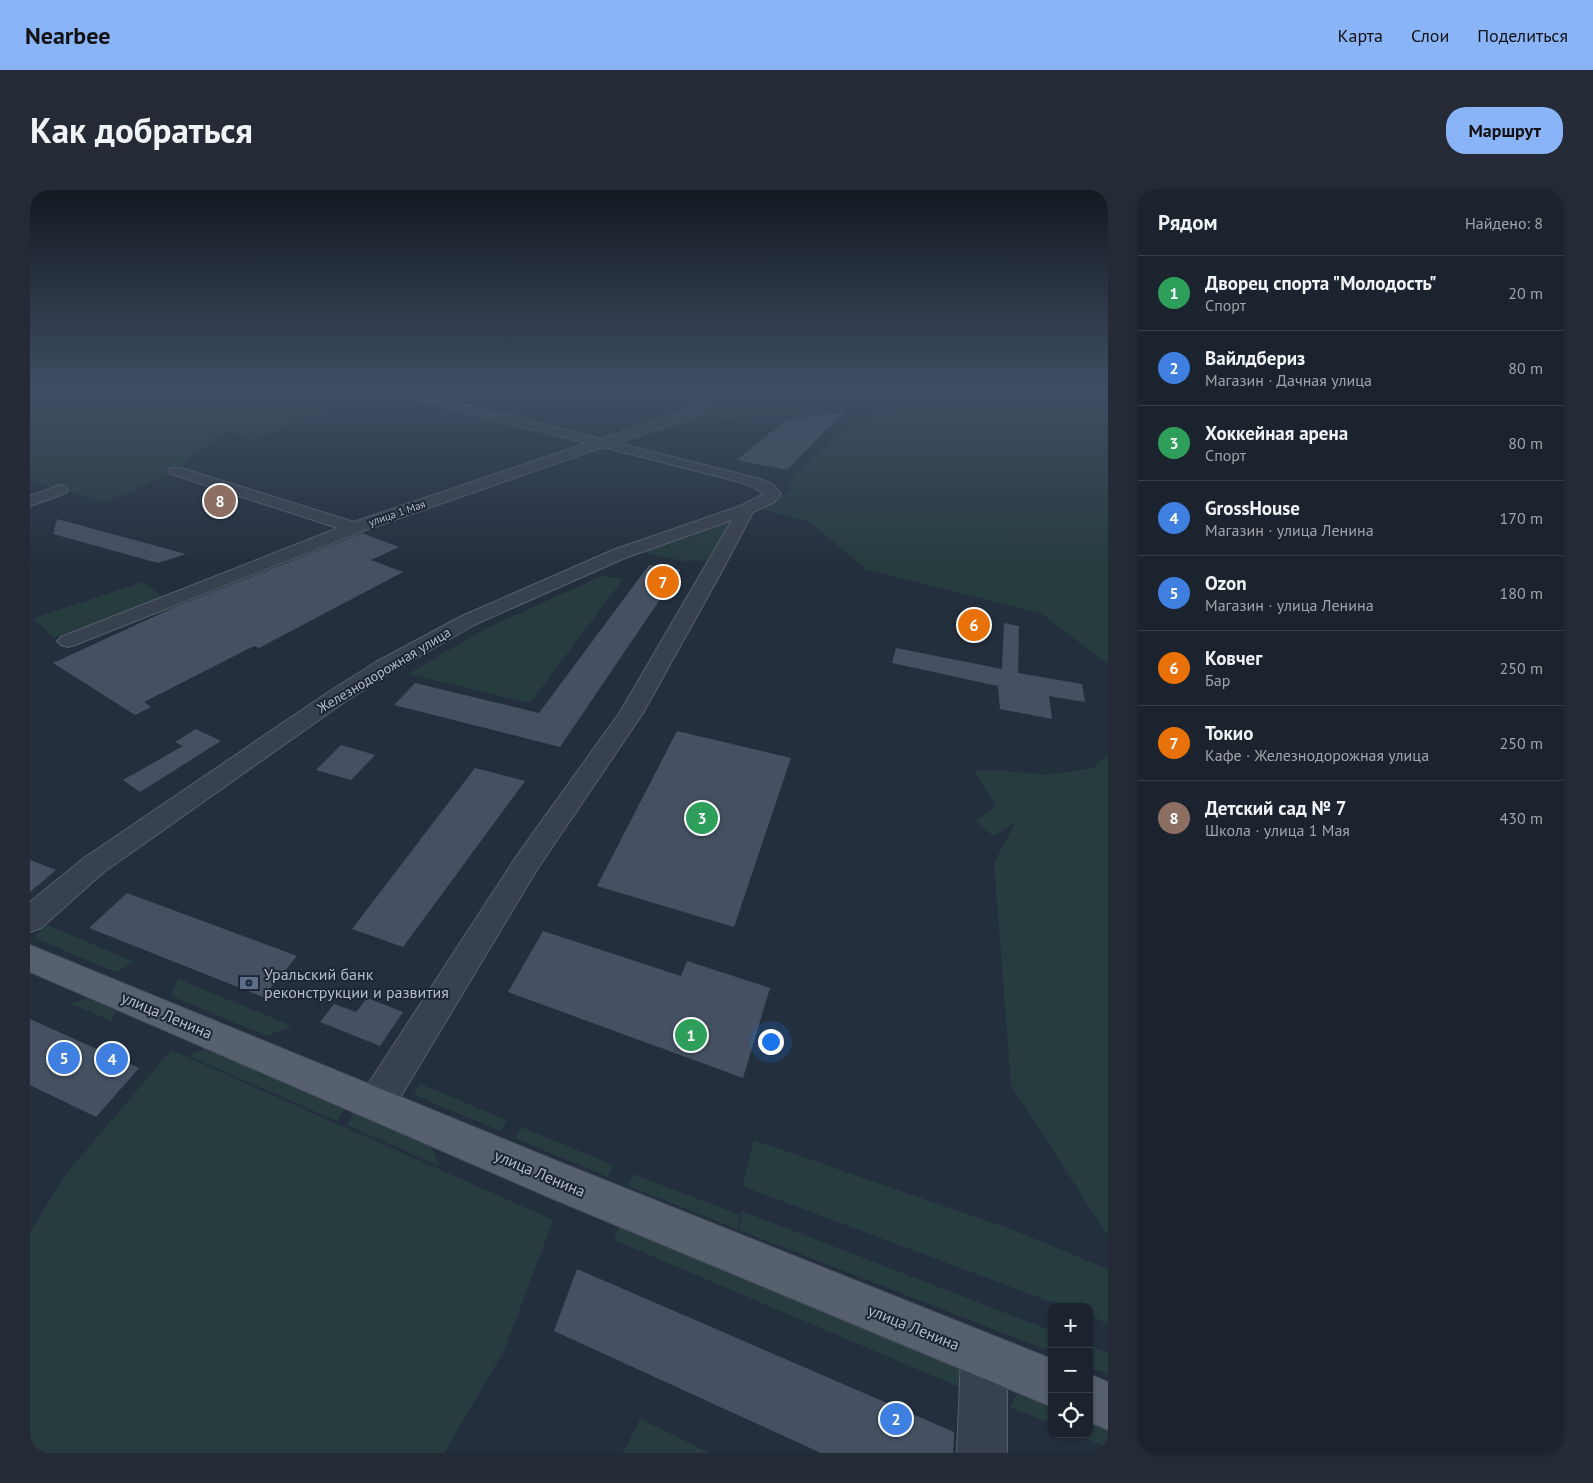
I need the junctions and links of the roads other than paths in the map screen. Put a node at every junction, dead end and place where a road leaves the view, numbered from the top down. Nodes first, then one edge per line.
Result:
1 (597, 446) edge
2 (611, 446) edge
3 (176, 471) dead end
4 (39, 484) dead end
5 (30, 501) edge
6 (746, 508) junction
7 (354, 528) junction
8 (68, 641) dead end
9 (30, 920) edge
10 (30, 958) edge
11 (376, 1104) junction
12 (984, 1356) junction
13 (1048, 1381) edge
14 (1093, 1400) edge
15 (1108, 1406) edge
16 (982, 1453) edge

1 - 7 street, улица 1 Мая
2 - 6 street, Железнодорожная улица
3 - 7 street
4 - 5 street
6 - 9 street, Железнодорожная улица
6 - 11 street
7 - 8 street, улица 1 Мая
10 - 11 main road, улица Ленина
11 - 12 main road, улица Ленина
12 - 13 main road, улица Ленина
12 - 16 street
14 - 15 main road

